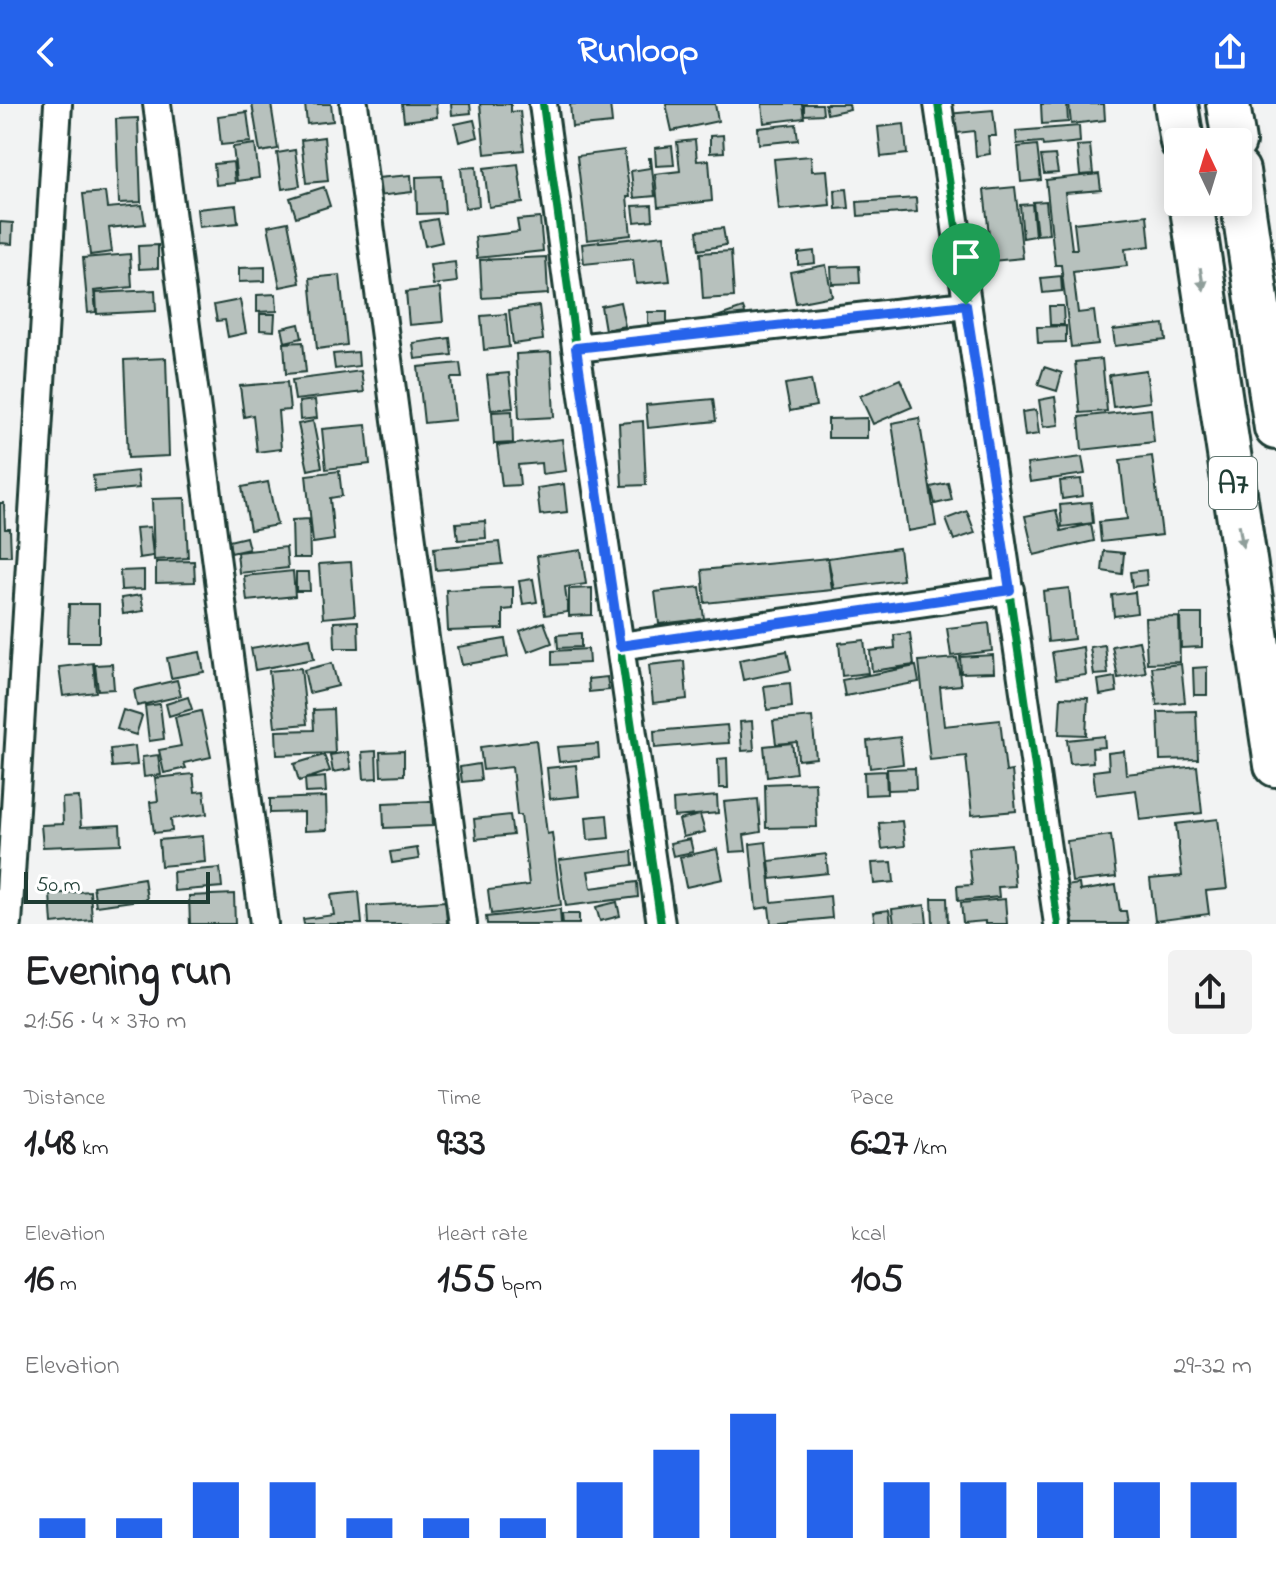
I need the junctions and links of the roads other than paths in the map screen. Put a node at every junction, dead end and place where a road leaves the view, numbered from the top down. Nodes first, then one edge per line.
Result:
1 (58, 104) edge
2 (157, 104) edge
3 (354, 104) edge
4 (543, 104) edge
5 (938, 104) edge
6 (1176, 104) edge
7 (1228, 104) edge
8 (1180, 128) edge
9 (1232, 128) edge
10 (1193, 216) edge
11 (1245, 216) edge
12 (966, 305) junction
13 (576, 348) junction
14 (1276, 428) edge
15 (1010, 590) junction
16 (620, 646) junction
17 (1276, 765) edge
18 (8, 924) edge
19 (264, 924) edge
20 (463, 924) edge
21 (661, 924) edge
22 (1058, 924) edge

1 - 18 street
2 - 19 street
3 - 20 street
4 - 13 street
5 - 12 street
6 - 8 highway
7 - 9 highway
10 -> 17 highway, A7
11 - 14 highway, A7
12 - 13 street
12 - 15 street
13 - 16 street
15 - 16 street
15 - 22 street
16 - 21 street

